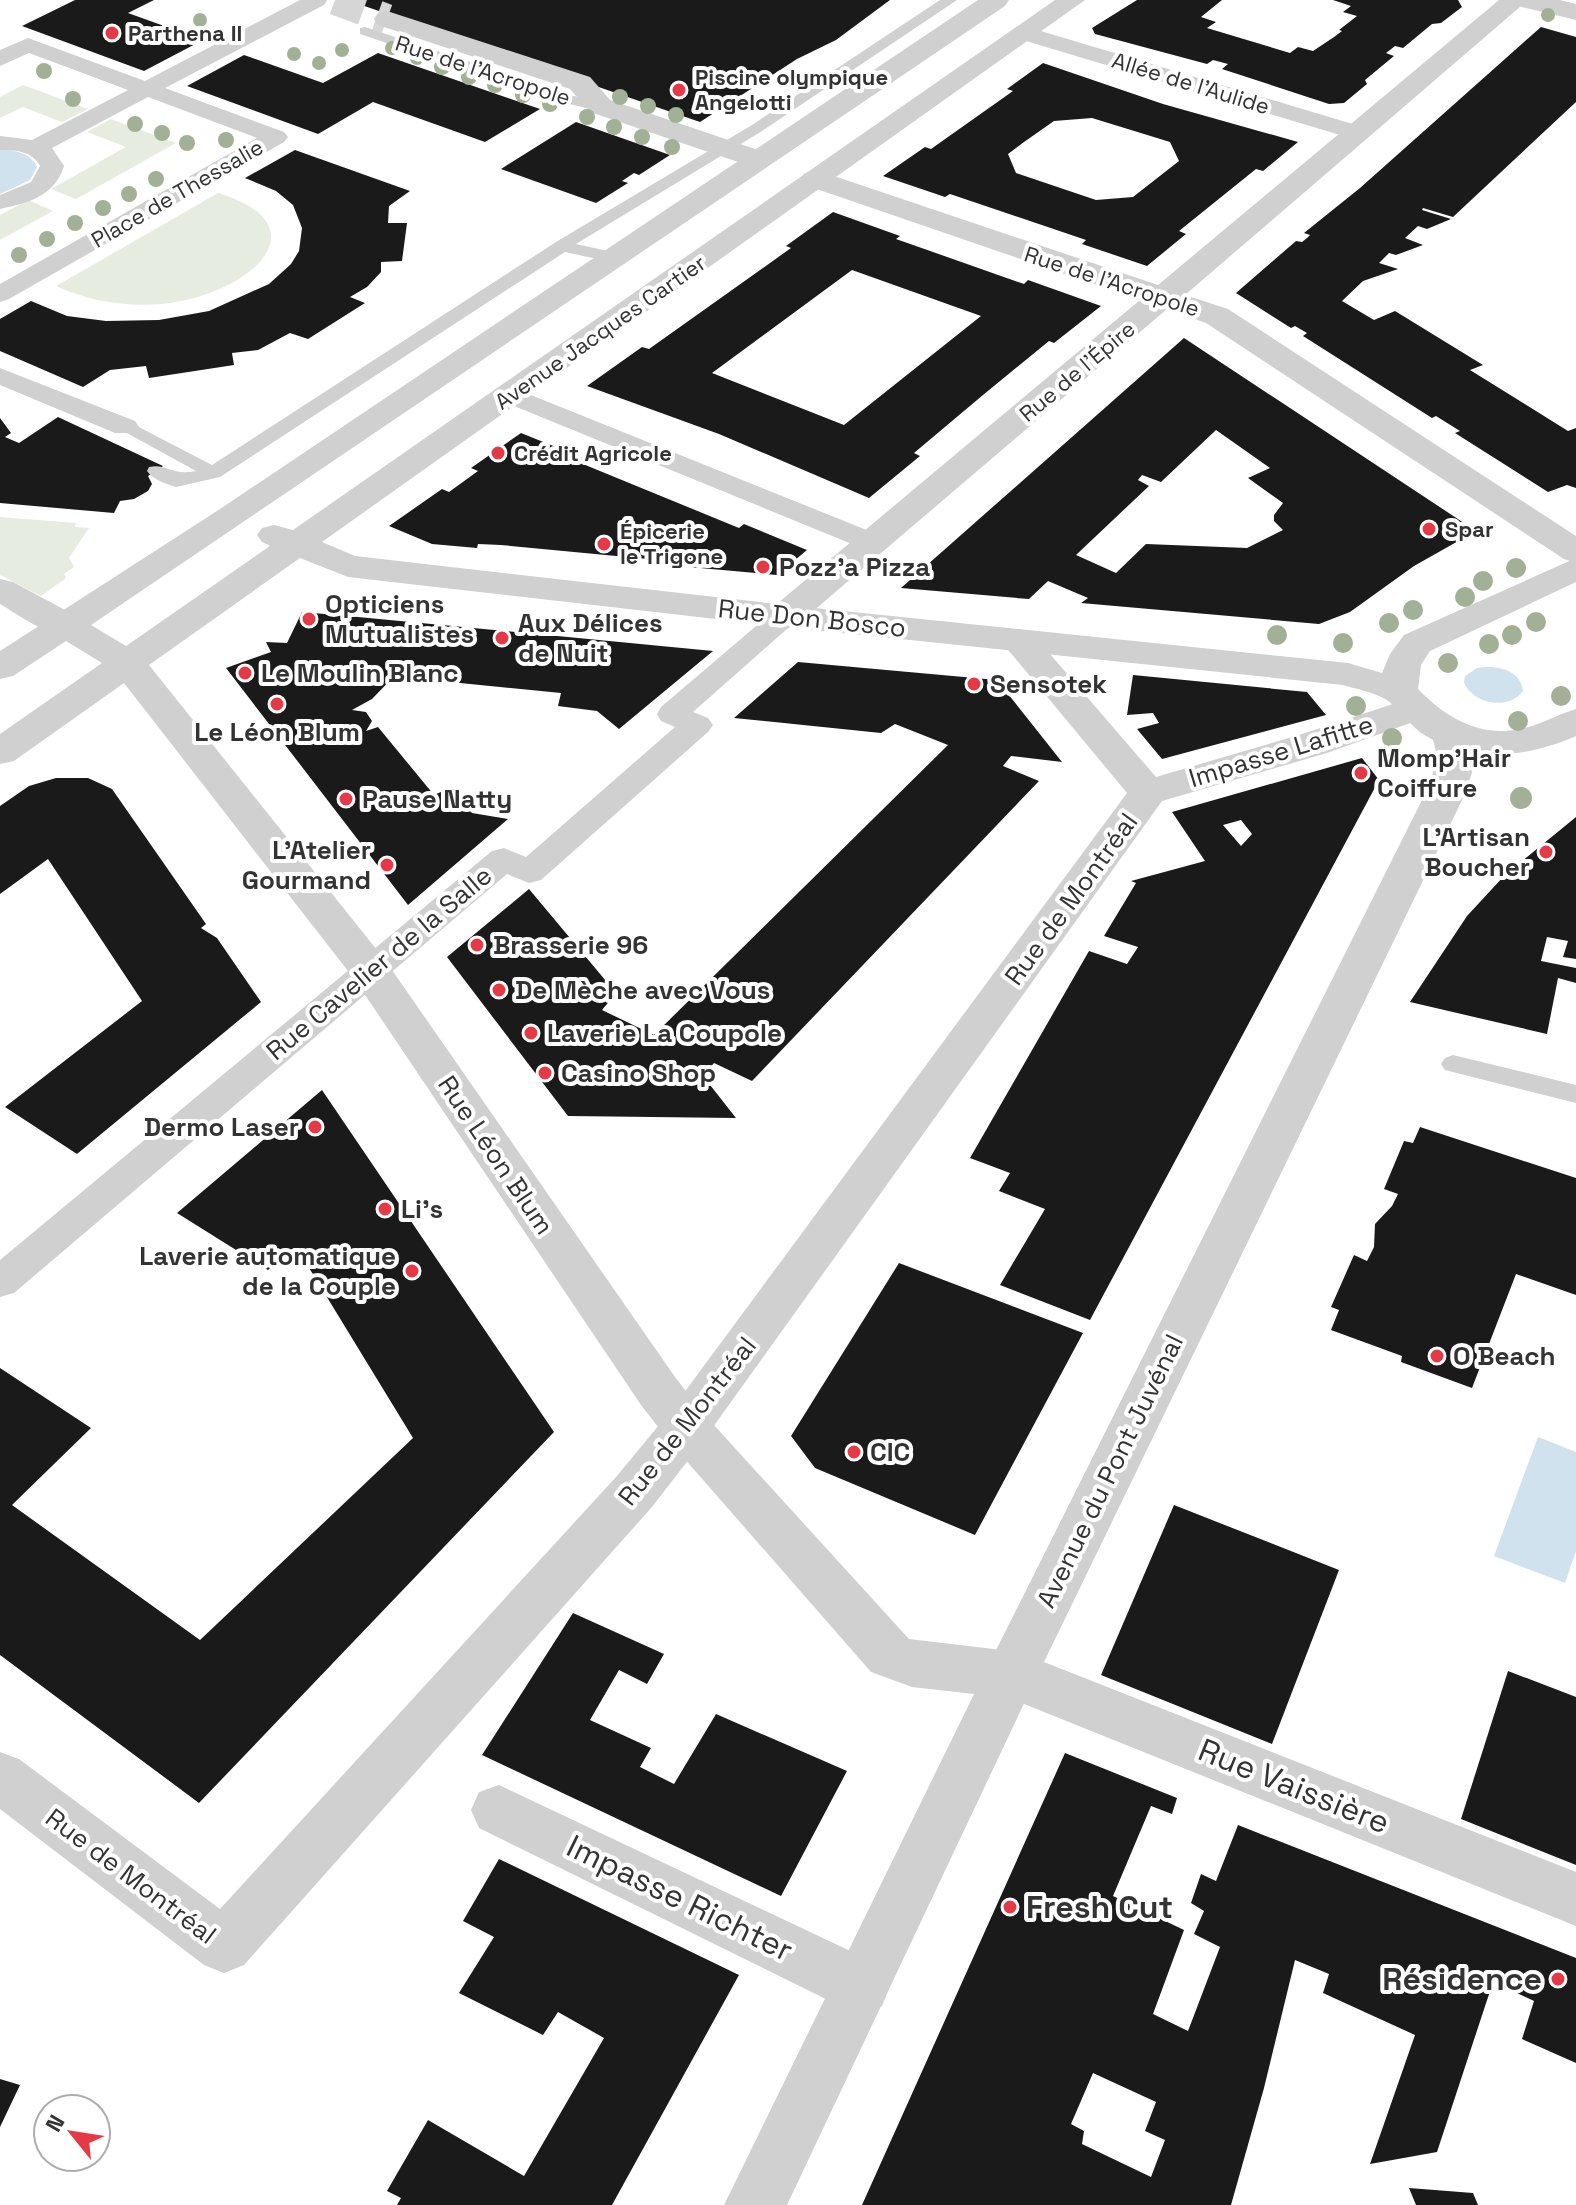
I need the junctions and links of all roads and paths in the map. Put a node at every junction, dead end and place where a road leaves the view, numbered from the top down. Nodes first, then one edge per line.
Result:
1 (950, 0) edge
2 (996, 0) edge
3 (1072, 0) edge
4 (1515, 0) edge
5 (1527, 0) edge
6 (310, 1) edge
7 (1576, 12) edge
8 (376, 25) tunnel mouth
9 (1024, 33) junction
10 (0, 59) edge
11 (157, 84) junction
12 (1358, 133) junction
13 (0, 143) edge
14 (34, 148) junction
15 (724, 148) junction
16 (757, 159) junction
17 (815, 179) junction
18 (0, 202) edge
19 (562, 246) junction
20 (611, 257) junction
21 (0, 294) edge
22 (1162, 299) junction
23 (0, 376) edge
24 (511, 395) junction
25 (125, 427) joint
26 (156, 471) dead end
27 (213, 473) junction
28 (232, 516) junction
29 (874, 543) junction
30 (297, 545) junction
31 (1576, 552) edge
32 (1576, 569) edge
33 (0, 590) edge
34 (785, 616) junction
35 (67, 626) junction
36 (1018, 640) junction
37 (128, 663) junction
38 (0, 668) edge
39 (1421, 712) junction
40 (1576, 721) edge
41 (0, 752) edge
42 (1148, 792) junction
43 (370, 970) junction
44 (1453, 1064) dead end
45 (1576, 1094) edge
46 (0, 1282) edge
47 (686, 1427) junction
48 (1011, 1674) junction
49 (0, 1777) edge
50 (499, 1810) dead end
51 (1576, 1899) edge
52 (861, 1986) junction
53 (755, 2205) edge

1 - 15 lane
2 - 16 street
3 - 9 street, Avenue Jacques Cartier
4 - 12 street, Rue de l'Épire
5 - 7 street
6 - 11 street
8 - 15 street, Rue de l'Acropole
9 - 12 street, Allée de l'Aulide
9 - 17 street, Avenue Jacques Cartier
10 - 11 street, Place de Thessalie
11 - 14 street
11 - 21 street, Place de Thessalie
12 - 22 street, Rue de l'Épire
13 - 14 street
14 - 18 street
15 - 16 street, Rue de l'Acropole
15 - 19 lane
16 - 17 street, Rue de l'Acropole
16 - 20 street
17 - 22 street, Rue de l'Acropole
17 - 24 street, Avenue Jacques Cartier
19 - 20 lane
19 - 27 lane
20 - 28 street
22 - 29 street, Rue de l'Épire
22 - 31 street, Rue de l'Acropole
23 - 25 street
24 - 29 street
24 - 30 street, Avenue Jacques Cartier
25 - 27 lane
26 - 27 lane
28 - 30 street, Rue Don Bosco
28 - 35 street
29 - 34 street, Rue de l'Épire
30 - 34 street, Rue Don Bosco
30 - 37 street, Avenue Jacques Cartier
32 - 39 street, Avenue du Pont Juvénal
33 - 35 street, Rue Léon Blum
34 - 36 street, Rue Don Bosco
34 - 43 street, Rue Cavelier de la Salle
35 - 37 street, Rue Léon Blum
35 - 38 street
36 - 39 street, Rue Don Bosco
36 - 42 street, Rue de Montréal
37 - 41 street, Avenue Jacques Cartier
37 - 43 street, Rue Léon Blum
39 - 40 street, Rue Don Bosco
39 - 42 street, Impasse Lafitte
39 - 48 street, Avenue du Pont Juvénal
42 - 47 street, Rue de Montréal
43 - 46 street, Rue Cavelier de la Salle
43 - 47 street, Rue Léon Blum
44 - 45 lane
47 - 48 street, Rue Léon Blum
47 - 49 street, Rue de Montréal
48 - 51 street, Rue Vaissière
48 - 52 street, Avenue du Pont Juvénal
50 - 52 street, Impasse Richter
52 - 53 street, Avenue du Pont Juvénal

